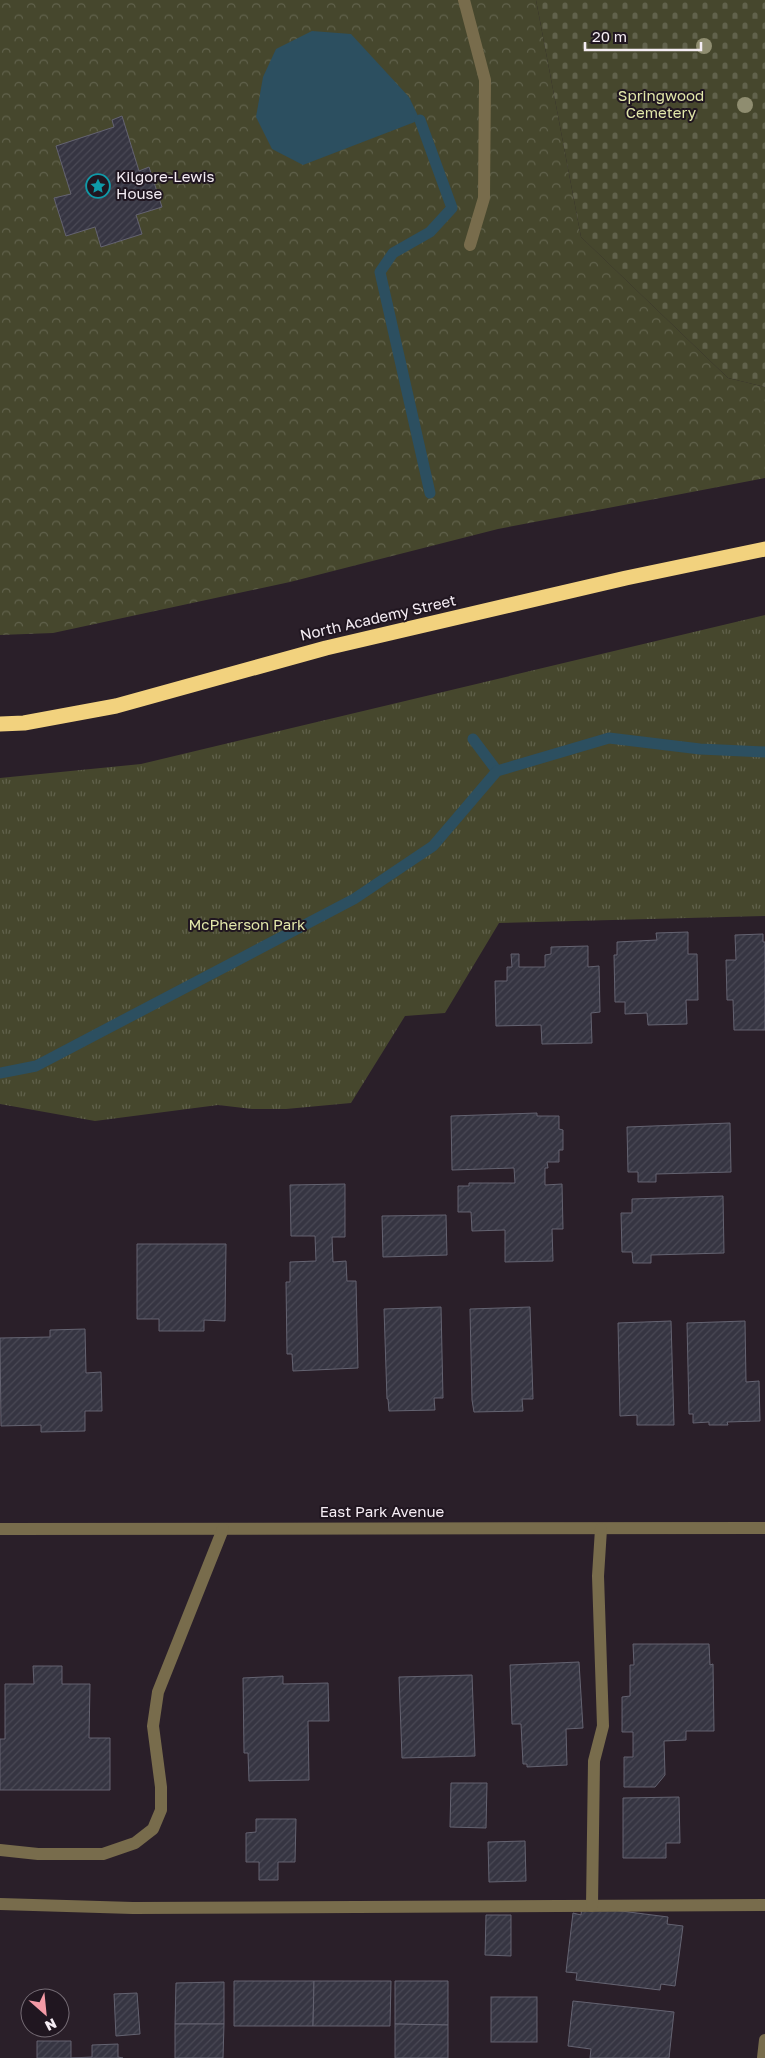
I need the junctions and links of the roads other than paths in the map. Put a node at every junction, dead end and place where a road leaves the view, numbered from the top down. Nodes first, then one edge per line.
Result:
1 (464, 0) edge
2 (470, 245) dead end
3 (765, 549) edge
4 (0, 724) edge
5 (765, 1528) edge
6 (0, 1529) edge
7 (223, 1529) junction
8 (601, 1529) junction
9 (0, 1850) edge
10 (0, 1904) edge
11 (765, 1905) edge
12 (592, 1906) junction
13 (765, 2040) edge
14 (763, 2058) edge

1 - 2 street
3 - 4 highway, North Academy Street
5 - 8 street, East Park Avenue
6 - 7 street, East Park Avenue
7 - 8 street, East Park Avenue
7 - 9 street
8 - 12 street
10 - 12 street
11 - 12 street
13 - 14 street

